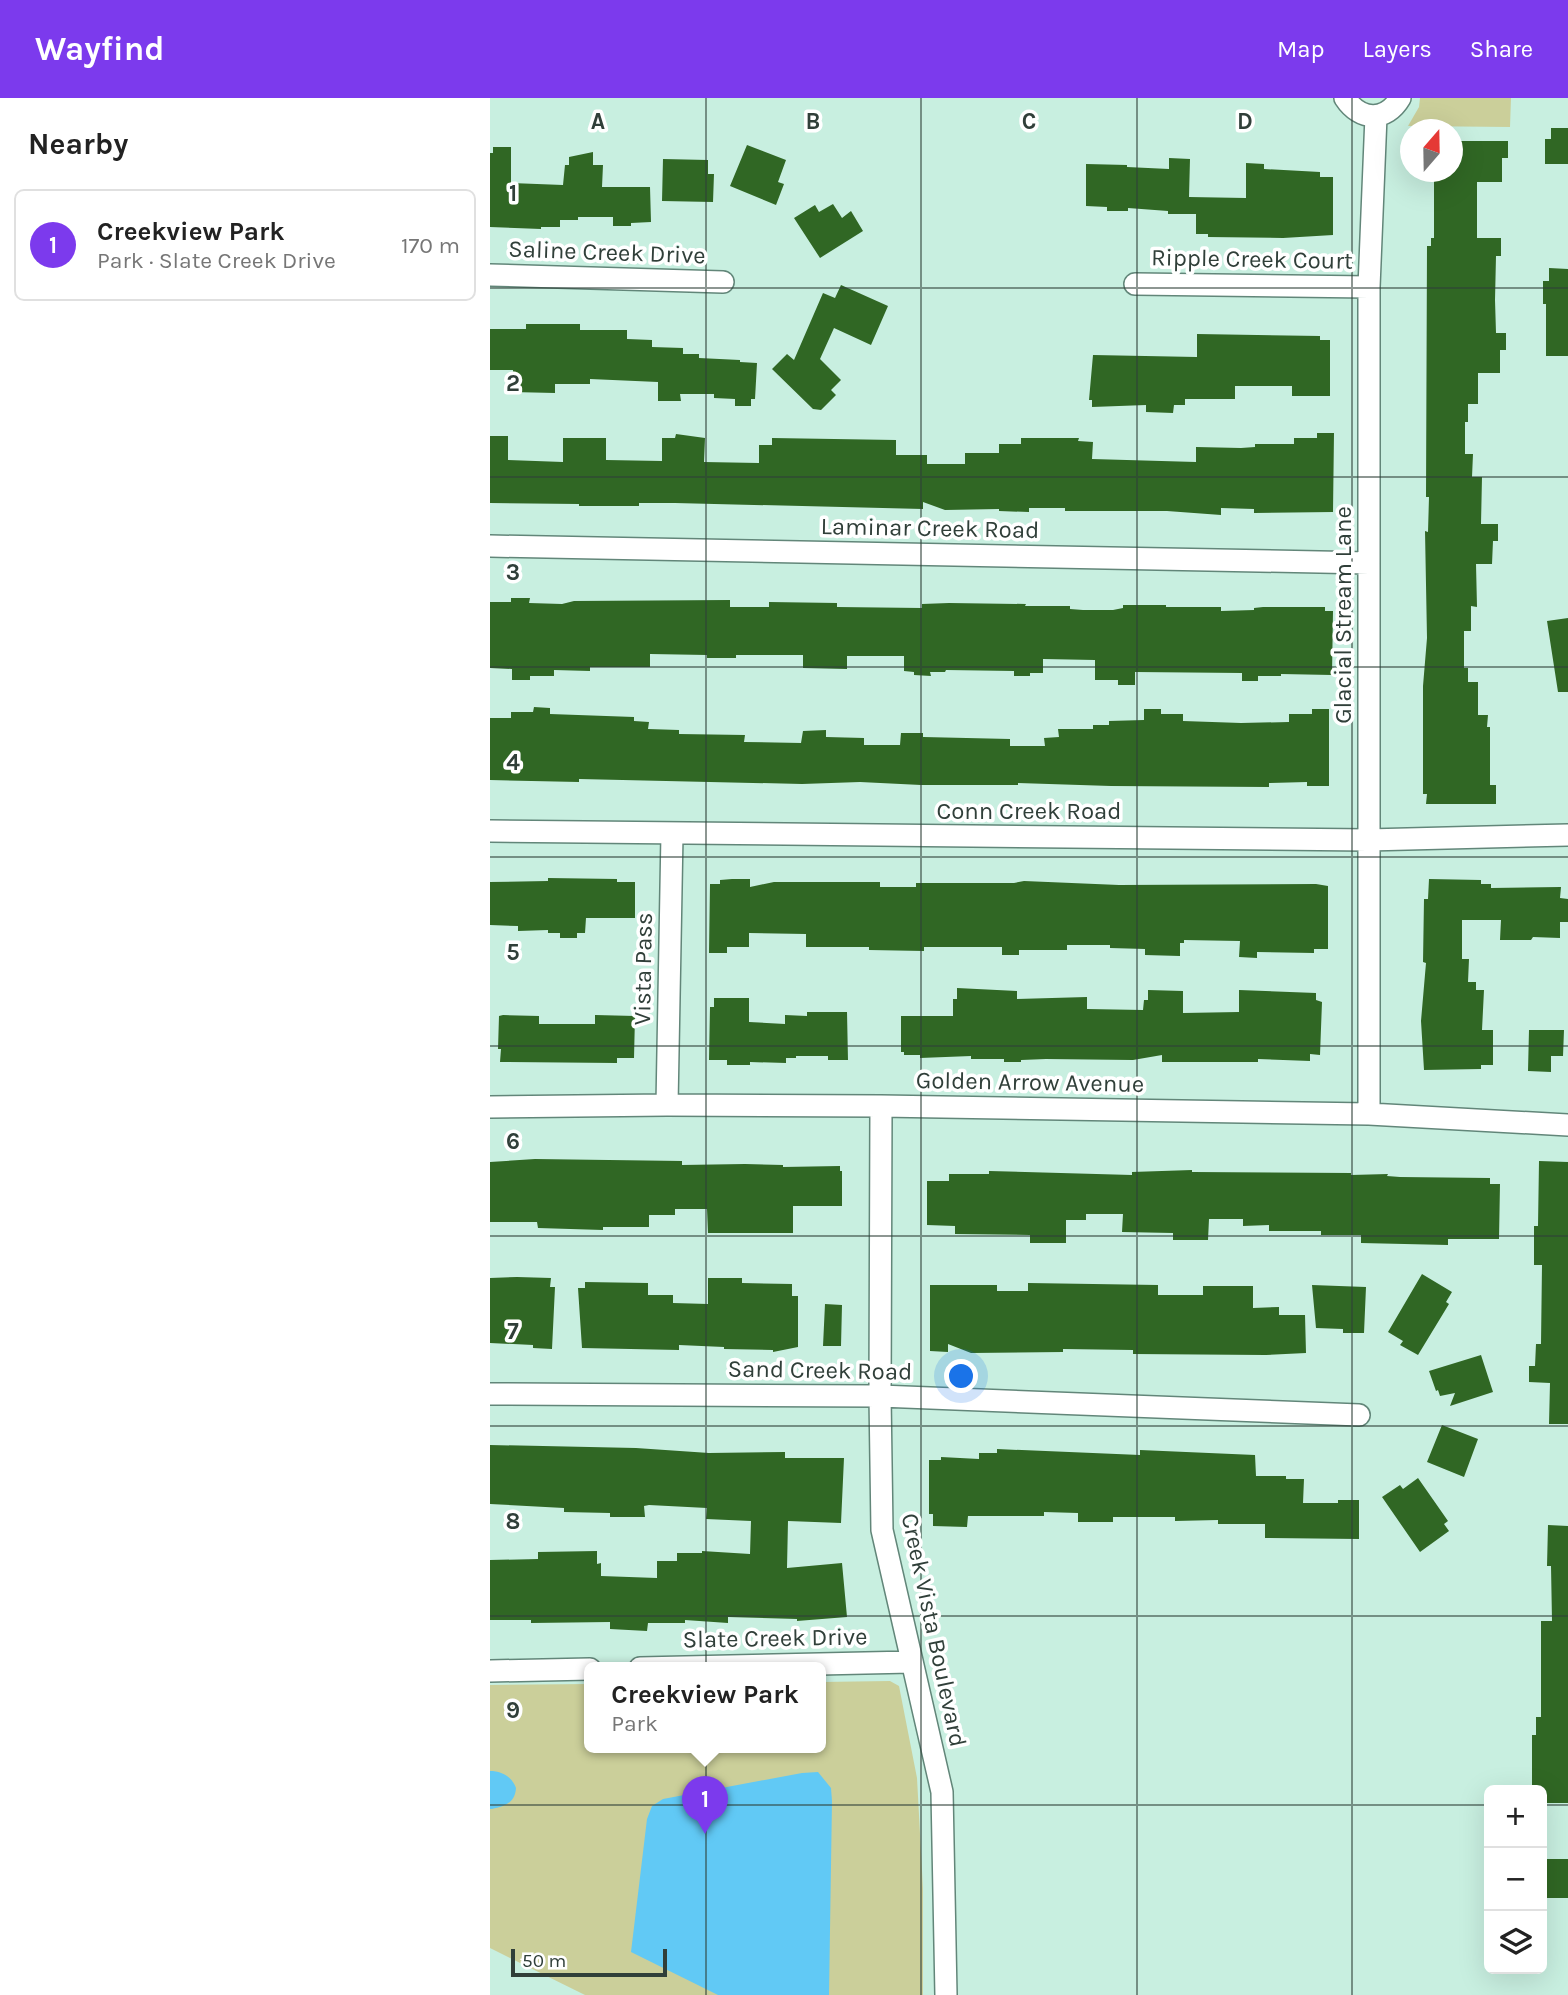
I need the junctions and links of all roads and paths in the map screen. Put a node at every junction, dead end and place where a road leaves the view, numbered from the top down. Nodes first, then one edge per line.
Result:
1 (1345, 98) edge
2 (1401, 98) edge
3 (1376, 116) junction
4 (490, 275) edge
5 (723, 282) dead end
6 (1135, 284) dead end
7 (1368, 287) junction
8 (490, 546) edge
9 (1369, 563) junction
10 (490, 831) edge
11 (672, 834) junction
12 (1568, 835) edge
13 (1368, 840) junction
14 (667, 1105) junction
15 (490, 1107) edge
16 (881, 1107) junction
17 (1369, 1114) junction
18 (1568, 1125) edge
19 (490, 1394) edge
20 (880, 1396) junction
21 (1359, 1416) dead end
22 (911, 1662) junction
23 (826, 1664) edge
24 (584, 1669) edge
25 (490, 1671) edge
26 (946, 1995) edge

1 - 3 street
2 - 3 street
3 - 7 street, Glacial Stream Lane
4 - 5 street, Saline Creek Drive
6 - 7 street, Ripple Creek Court
7 - 9 street, Glacial Stream Lane
8 - 9 street, Laminar Creek Road
9 - 13 street, Glacial Stream Lane
10 - 11 street, Conn Creek Road
11 - 13 street, Conn Creek Road
11 - 14 street, Vista Pass
12 - 13 street, Conn Creek Road
13 - 17 street, Glacial Stream Lane
14 - 15 street, Golden Arrow Avenue
14 - 16 street, Golden Arrow Avenue
16 - 17 street, Golden Arrow Avenue
16 - 20 street, Creek Vista Boulevard
17 - 18 street, Golden Arrow Avenue
19 - 20 street, Sand Creek Road
20 - 21 street, Sand Creek Road
20 - 22 street, Creek Vista Boulevard
22 - 23 street, Slate Creek Drive
22 - 26 street, Creek Vista Boulevard
24 - 25 street

